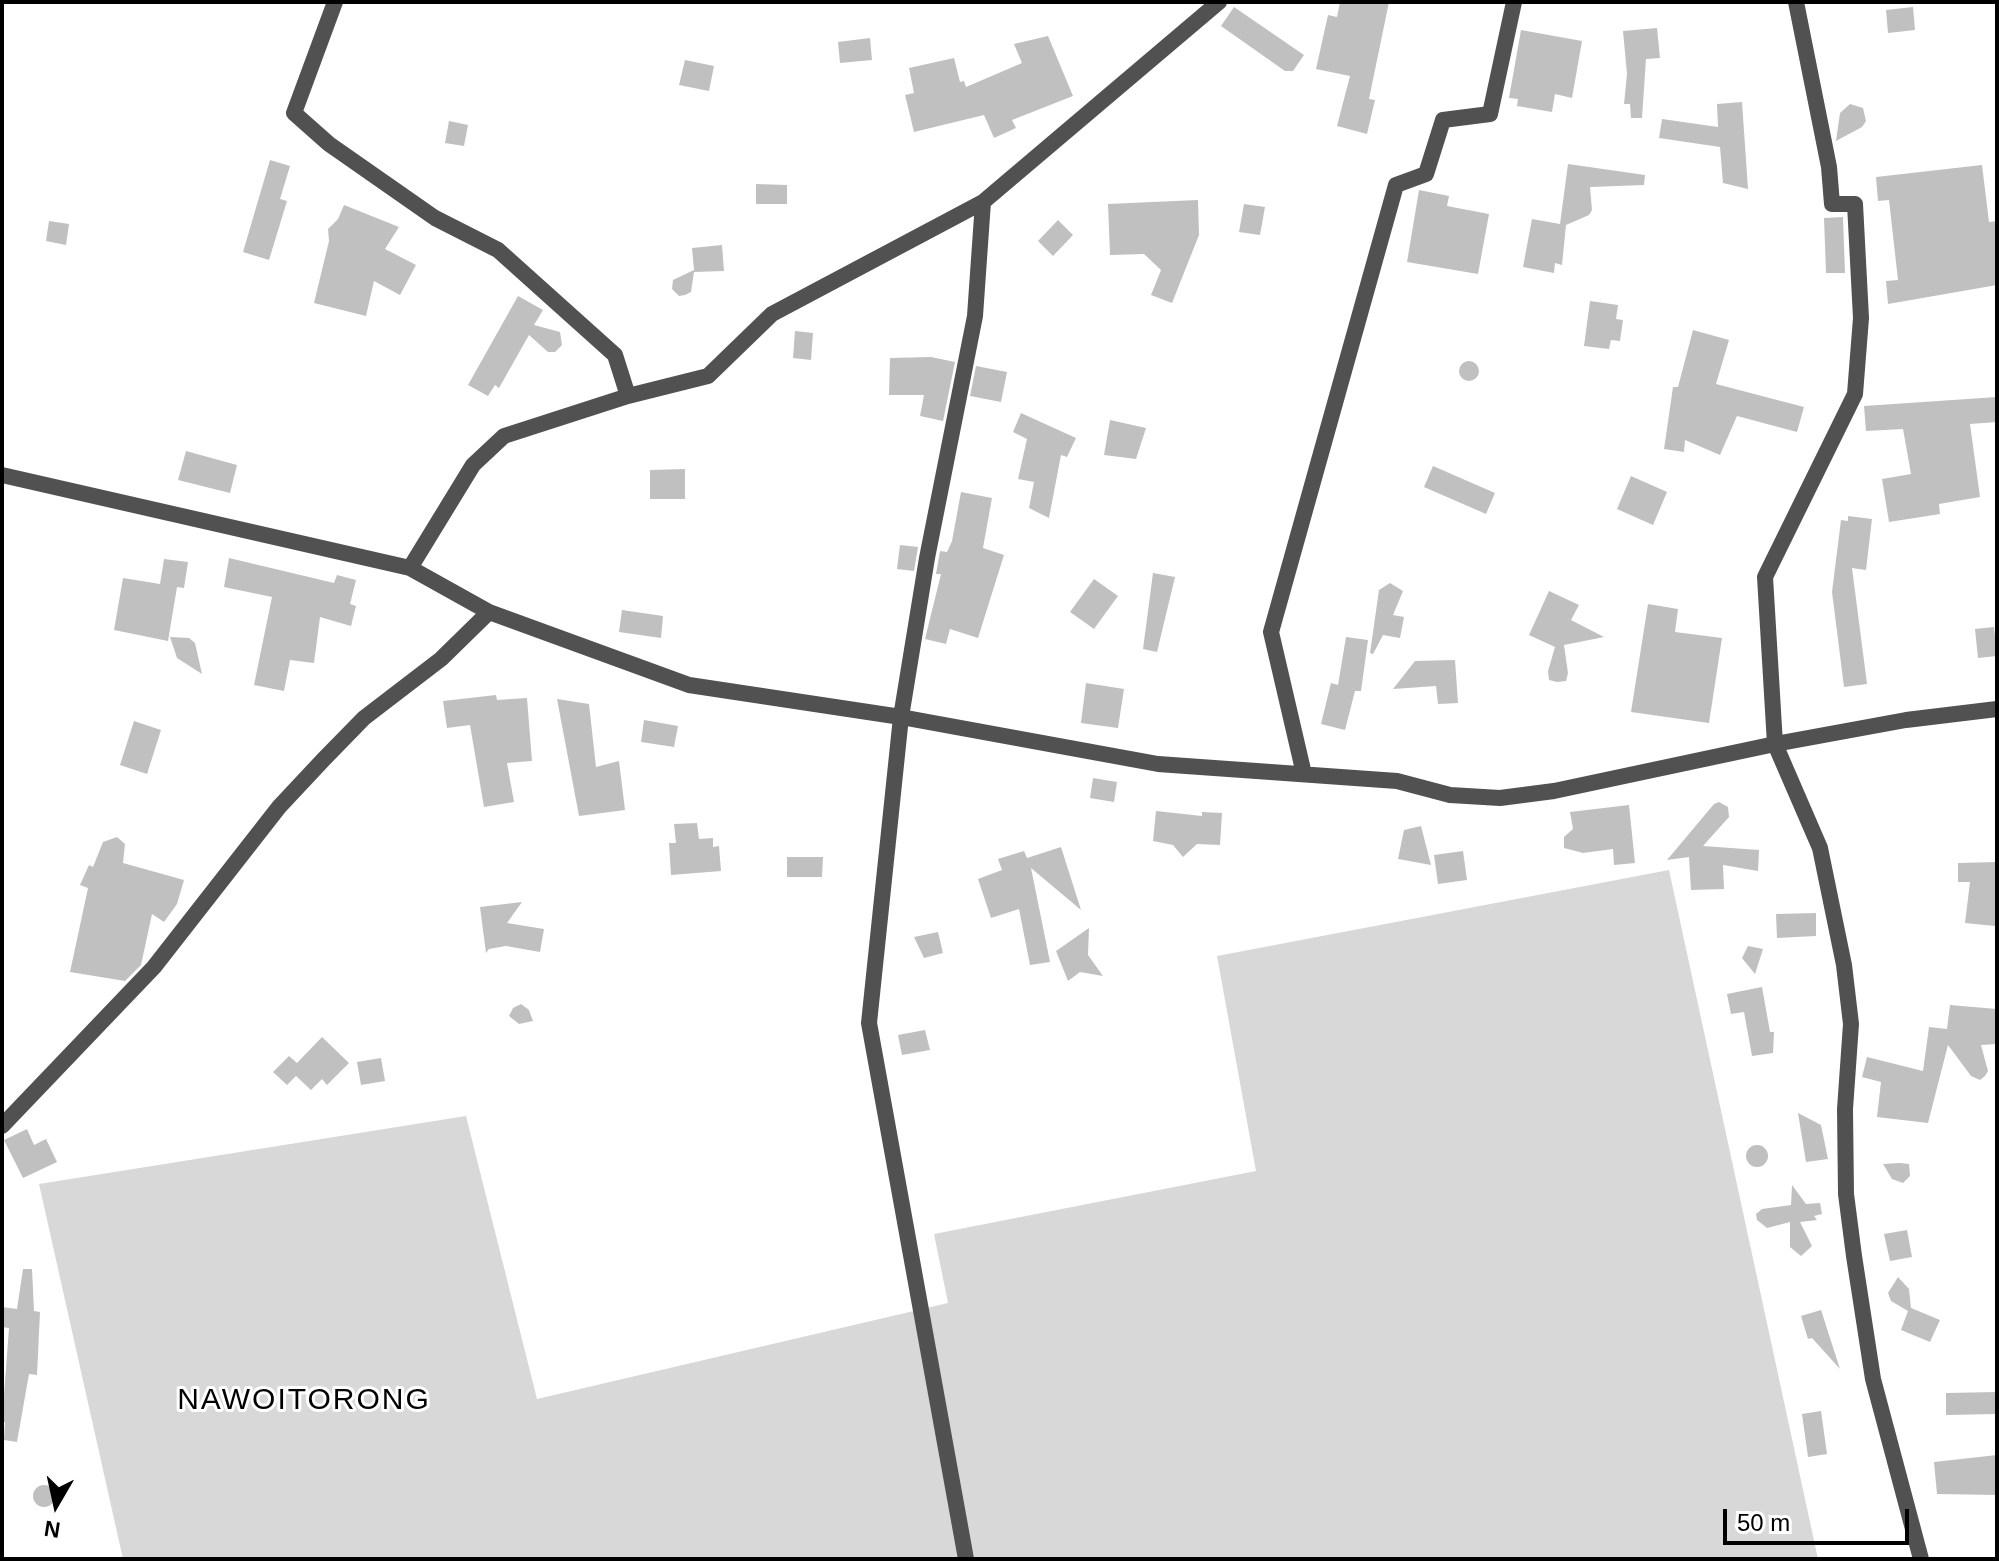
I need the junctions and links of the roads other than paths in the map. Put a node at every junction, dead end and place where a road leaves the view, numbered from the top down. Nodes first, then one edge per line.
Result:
1 (335, 2) edge
2 (1219, 2) edge
3 (1514, 2) edge
4 (1796, 2) edge
5 (983, 202) junction
6 (628, 396) junction
7 (2, 475) edge
8 (410, 568) junction
9 (489, 612) junction
10 (1997, 709) edge
11 (901, 717) junction
12 (1775, 744) junction
13 (1304, 774) junction
14 (2, 1126) edge
15 (966, 1559) edge
16 (1921, 1559) edge

1 - 6 street
2 - 5 street
3 - 13 street
4 - 12 street
5 - 6 street
5 - 11 street
6 - 8 street
7 - 8 street
8 - 9 street
9 - 11 street
9 - 14 street
10 - 12 street
11 - 13 street
11 - 15 street
12 - 13 street
12 - 16 street

